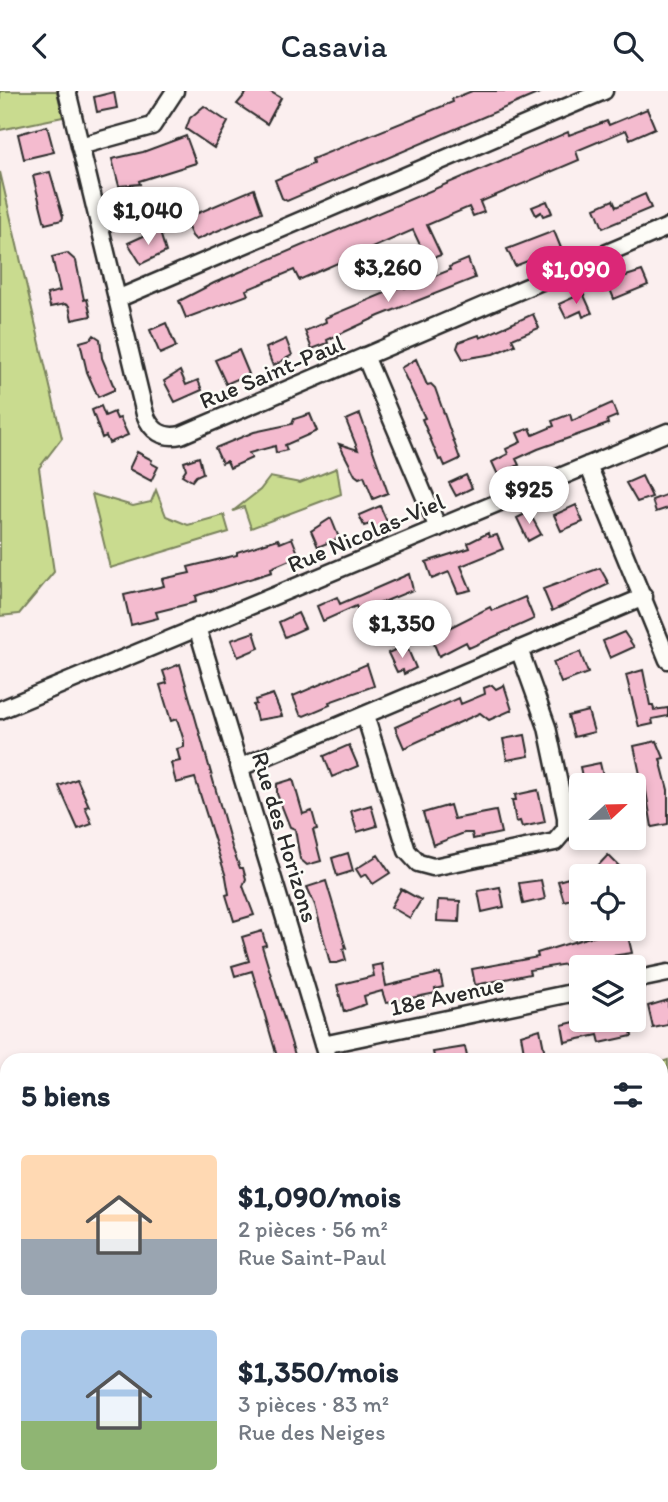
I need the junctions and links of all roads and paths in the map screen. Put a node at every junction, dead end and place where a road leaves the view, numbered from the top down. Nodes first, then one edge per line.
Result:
1 (67, 91) edge
2 (175, 91) edge
3 (604, 91) edge
4 (80, 146) junction
5 (668, 227) edge
6 (117, 299) junction
7 (365, 356) junction
8 (668, 432) edge
9 (588, 465) junction
10 (438, 528) junction
11 (644, 597) junction
12 (197, 627) junction
13 (519, 649) junction
14 (668, 660) edge
15 (0, 710) edge
16 (365, 715) junction
17 (241, 767) junction
18 (668, 973) edge
19 (646, 978) edge
20 (569, 994) edge
21 (326, 1053) edge

1 - 4 street
2 - 4 street
3 - 6 street
4 - 6 street
5 - 7 street, Rue Saint-Paul
6 - 7 street, Rue Saint-Paul
7 - 10 street
8 - 9 street, Rue Nicolas-Viel
9 - 10 street, Rue Nicolas-Viel
9 - 11 street
10 - 12 street, Rue Nicolas-Viel
11 - 13 street
11 - 14 street
12 - 15 street, Rue Nicolas-Viel
12 - 17 street, Rue des Horizons
13 - 16 street
13 - 16 street
16 - 17 street
17 - 21 street, Rue des Horizons
18 - 19 street
20 - 21 street, 18e Avenue

